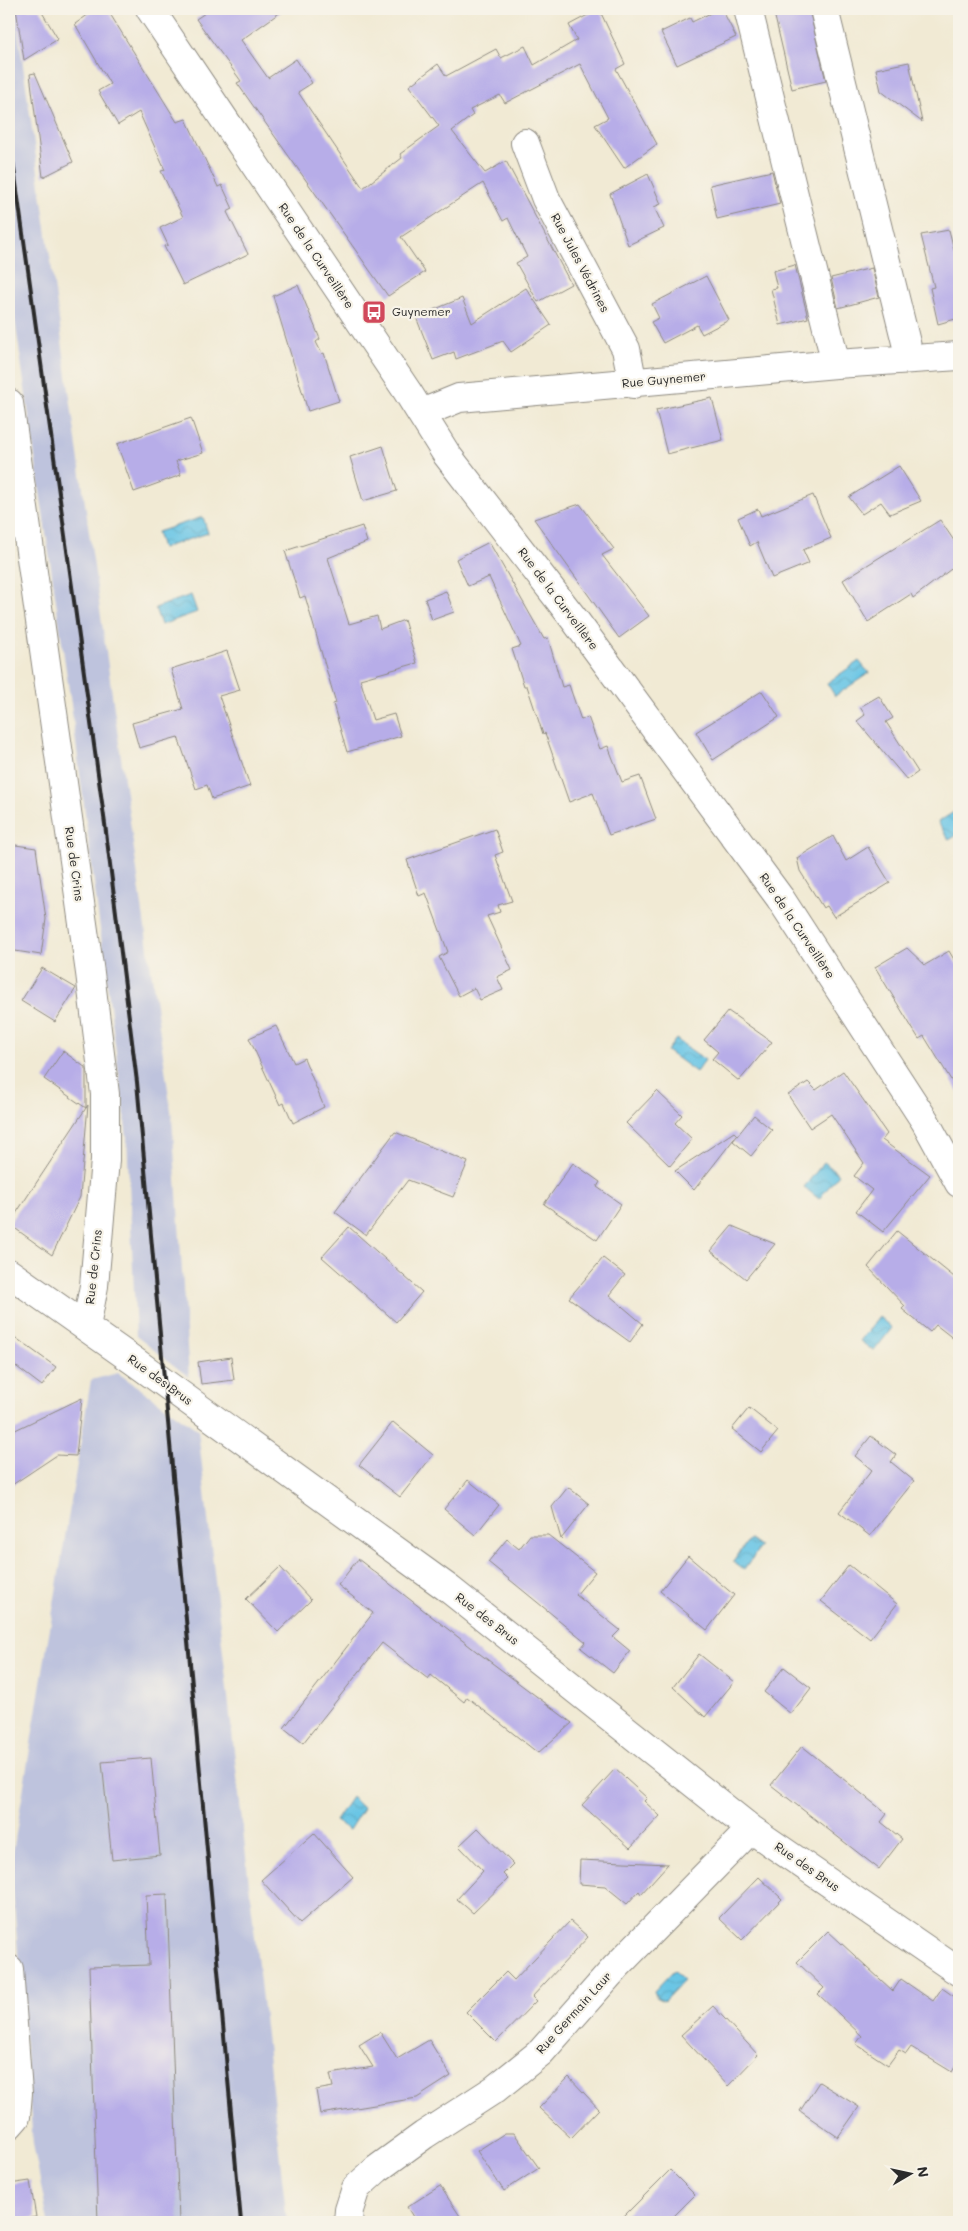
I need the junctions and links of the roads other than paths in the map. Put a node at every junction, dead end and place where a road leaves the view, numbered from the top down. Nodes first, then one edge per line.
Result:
1 (748, 9) edge
2 (824, 9) edge
3 (157, 11) edge
4 (525, 143) dead end
5 (959, 356) edge
6 (910, 360) junction
7 (836, 364) junction
8 (633, 384) junction
9 (9, 403) edge
10 (422, 413) junction
11 (959, 1183) edge
12 (9, 1274) edge
13 (86, 1327) junction
14 (751, 1829) junction
15 (9, 1969) edge
16 (959, 1972) edge
17 (9, 2125) edge
18 (348, 2222) edge

1 - 7 street
2 - 6 street
3 - 10 street, Rue de la Curveillère
4 - 8 street, Rue Jules Védrines
5 - 6 street, Rue Guynemer
6 - 7 street, Rue Guynemer
7 - 8 street, Rue Guynemer
8 - 10 street, Rue Guynemer
9 - 13 street, Rue de Crins
10 - 11 street, Rue de la Curveillère
12 - 13 street, Rue des Brus
13 - 14 street, Rue des Brus
14 - 16 street, Rue des Brus
14 - 18 street, Rue Germain Laur
15 - 17 street

